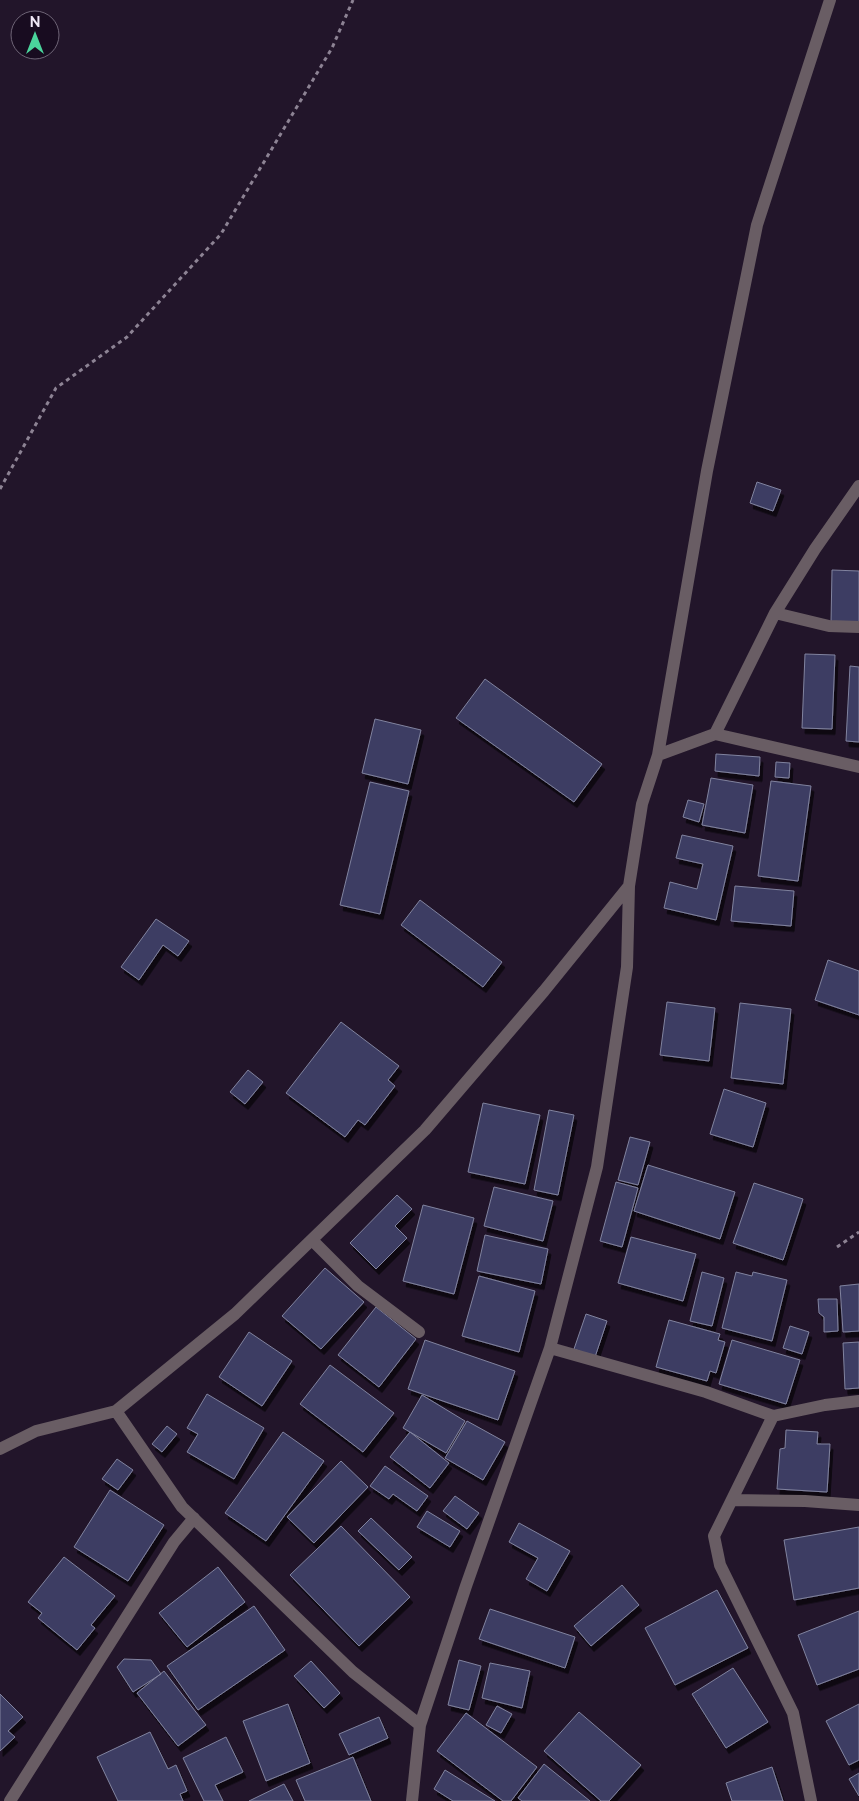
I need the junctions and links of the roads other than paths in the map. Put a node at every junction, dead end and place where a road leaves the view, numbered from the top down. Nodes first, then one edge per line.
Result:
1 (830, 0) edge
2 (859, 486) edge
3 (775, 613) junction
4 (859, 626) edge
5 (716, 734) junction
6 (658, 756) junction
7 (859, 767) edge
8 (629, 886) junction
9 (312, 1240) junction
10 (419, 1332) dead end
11 (550, 1348) junction
12 (859, 1401) edge
13 (116, 1411) junction
14 (772, 1416) junction
15 (0, 1449) edge
16 (732, 1500) junction
17 (859, 1505) edge
18 (194, 1518) junction
19 (420, 1725) junction
20 (10, 1801) edge
21 (412, 1801) edge
22 (811, 1801) edge

1 - 6 street
2 - 3 street
3 - 4 street
3 - 5 street
5 - 6 street
5 - 7 street
6 - 8 street
8 - 9 street
8 - 11 street
9 - 10 street
9 - 13 street
11 - 14 street
11 - 19 street
12 - 14 street
13 - 15 street
13 - 18 street
14 - 16 street
16 - 17 street
16 - 22 street
18 - 19 street
18 - 20 street
19 - 21 street

